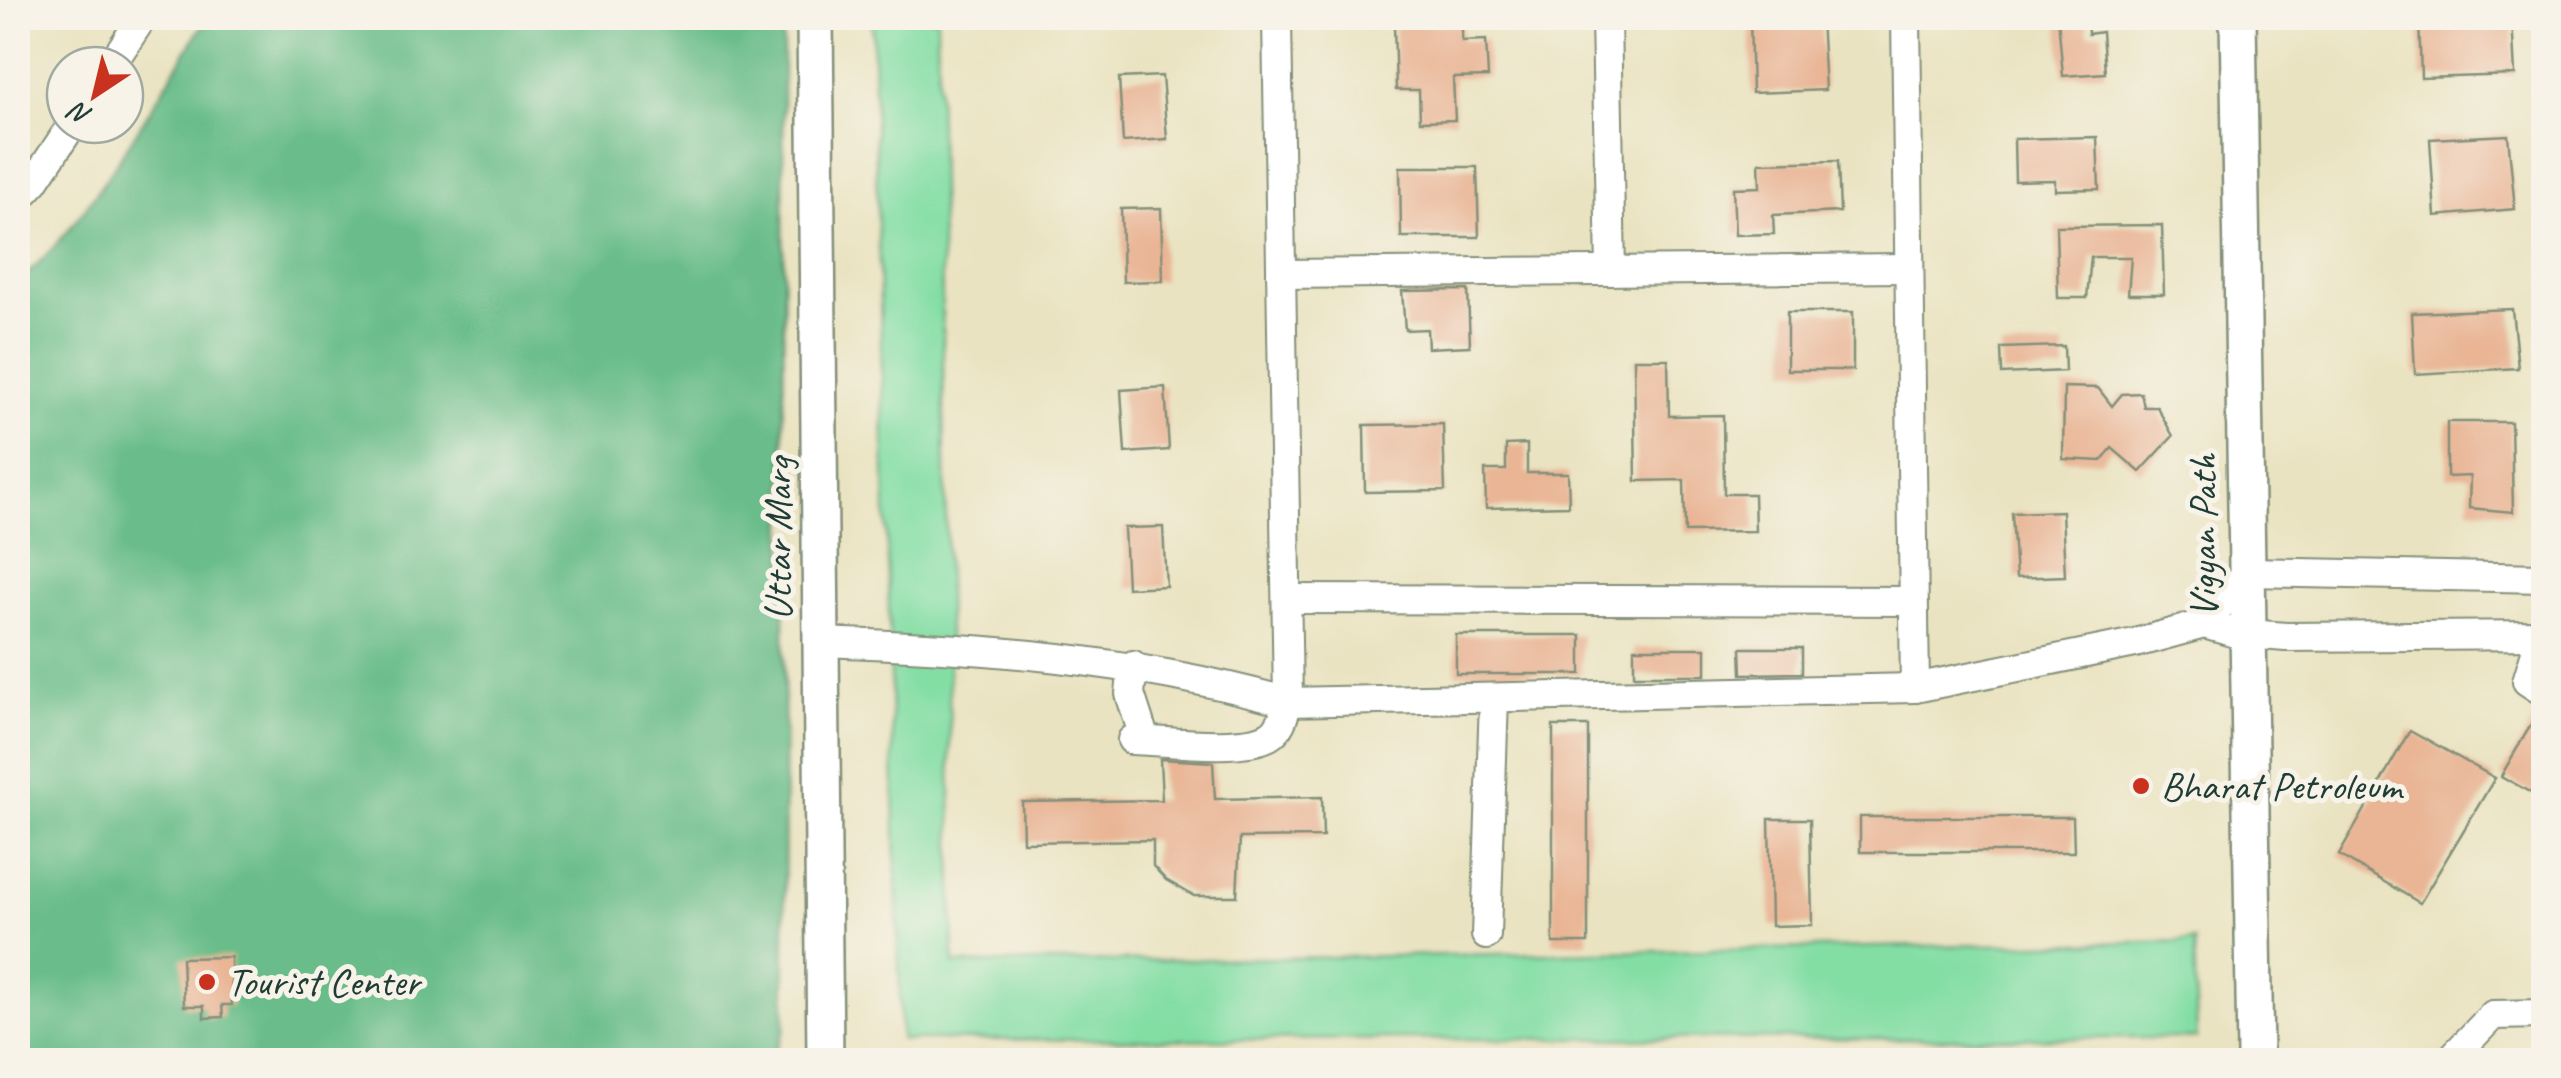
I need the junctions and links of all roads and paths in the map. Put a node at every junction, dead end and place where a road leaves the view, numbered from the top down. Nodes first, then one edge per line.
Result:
1 (142, 18) edge
2 (815, 18) edge
3 (1277, 18) edge
4 (1606, 18) edge
5 (1906, 18) edge
6 (2238, 18) edge
7 (124, 45) edge
8 (59, 145) edge
9 (18, 198) edge
10 (1909, 268) junction
11 (1611, 271) junction
12 (1282, 274) junction
13 (2247, 572) junction
14 (2544, 578) edge
15 (1287, 599) junction
16 (1913, 600) junction
17 (2204, 624) junction
18 (2246, 634) junction
19 (2542, 635) edge
20 (822, 642) junction
21 (1132, 665) junction
22 (1915, 688) junction
23 (2544, 692) edge
24 (1494, 699) junction
25 (1288, 702) junction
26 (1486, 935) dead end
27 (2544, 1014) edge
28 (2256, 1058) edge
29 (824, 1060) edge
30 (2450, 1060) edge

1 - 7 street
2 - 20 main road, Uttar Marg
3 - 12 street
4 - 11 street
5 - 10 street
6 - 13 main road, Vigyan Path
8 - 9 street
10 - 11 street
10 - 16 street
11 - 12 street
12 - 15 street
13 - 14 street
13 - 17 street
13 - 18 main road, Vigyan Path
15 - 16 street
15 - 25 street
16 - 22 street
17 - 18 street
17 - 22 street
18 - 19 street
18 - 28 main road, Vigyan Path
19 - 23 street
20 - 21 street
20 - 29 main road, Uttar Marg
21 - 25 street
21 - 25 street
22 - 24 street
24 - 25 street
24 - 26 street
27 - 30 street

